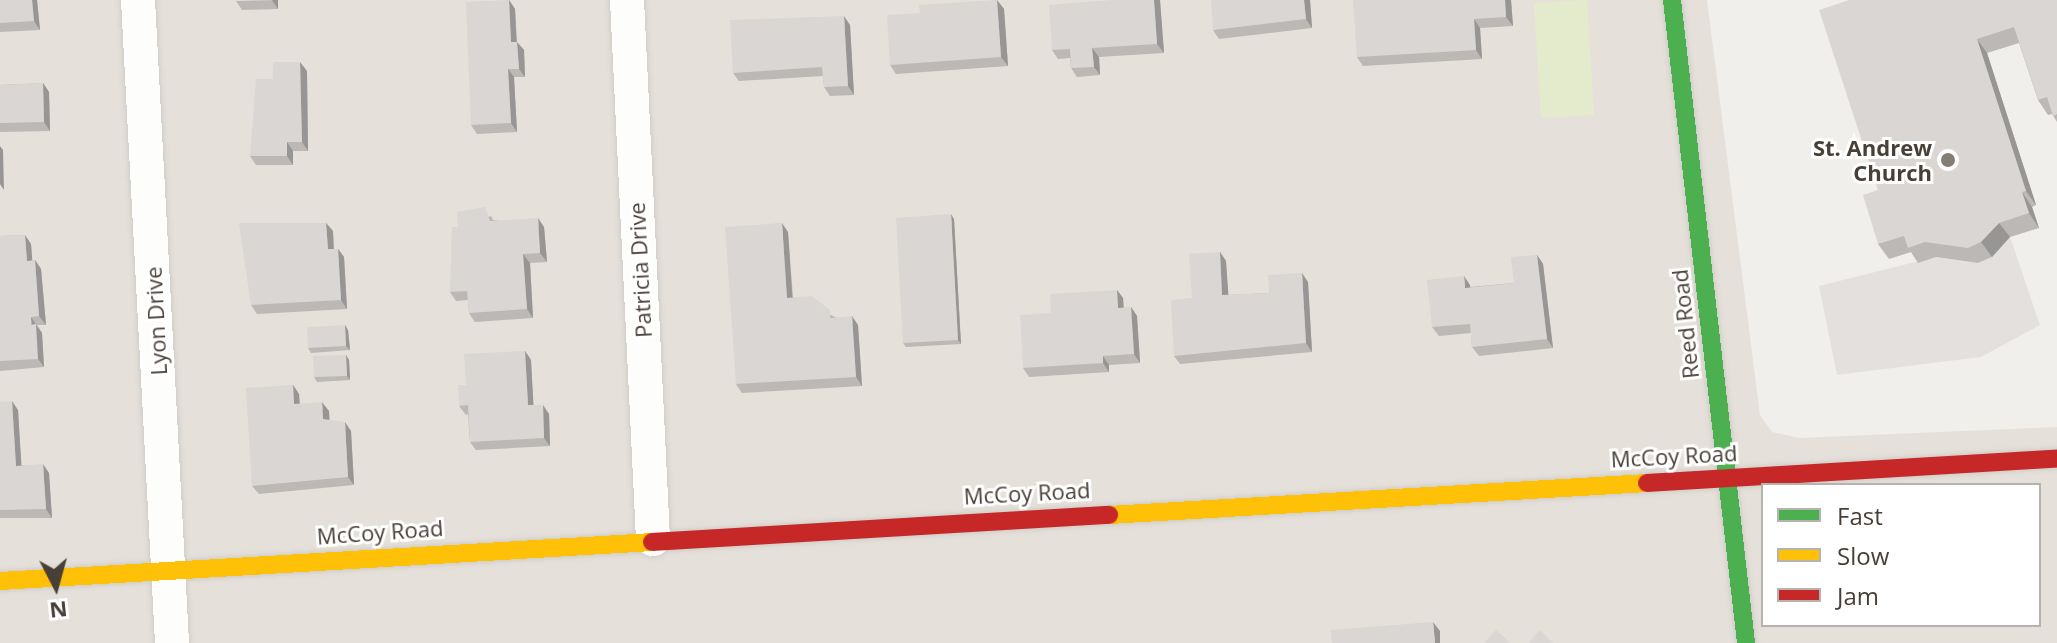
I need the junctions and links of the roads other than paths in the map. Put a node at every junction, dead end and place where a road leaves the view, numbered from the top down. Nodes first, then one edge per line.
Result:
1 (138, 0) edge
2 (627, 0) edge
3 (1672, 0) edge
4 (2057, 459) edge
5 (1726, 477) junction
6 (653, 539) junction
7 (169, 570) junction
8 (0, 581) edge
9 (172, 643) edge
10 (1746, 643) edge

1 - 7 street, Lyon Drive
2 - 6 street, Patricia Drive
3 - 5 main road, Reed Road
4 - 5 main road, McCoy Road
5 - 6 main road, McCoy Road
5 - 10 main road, Reed Road
6 - 7 main road, McCoy Road
7 - 8 main road, McCoy Road
7 - 9 street, Lyon Drive

